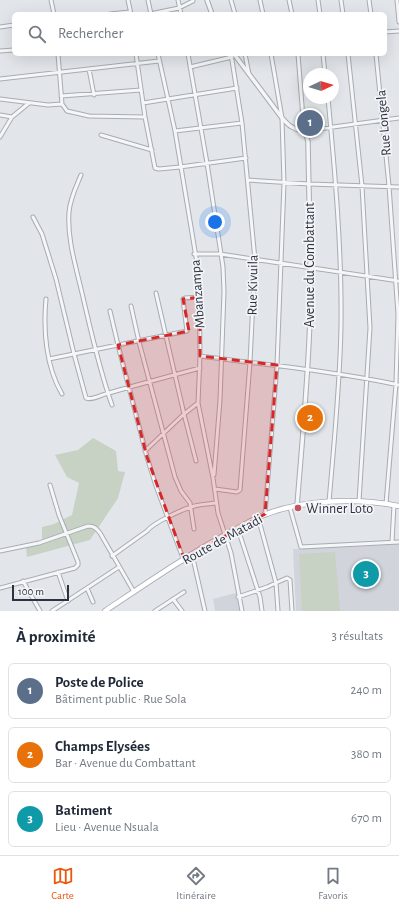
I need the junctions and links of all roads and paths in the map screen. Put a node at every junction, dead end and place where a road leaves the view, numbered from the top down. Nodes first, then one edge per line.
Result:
1 (51, 0) edge
2 (128, 0) edge
3 (148, 0) edge
4 (178, 0) edge
5 (207, 0) edge
6 (231, 0) edge
7 (260, 0) edge
8 (289, 0) edge
9 (318, 0) edge
10 (341, 0) edge
11 (369, 0) edge
12 (397, 0) edge
13 (193, 2) dead end
14 (179, 8) junction
15 (54, 12) edge
16 (130, 12) edge
17 (150, 12) edge
18 (160, 12) edge
19 (180, 12) edge
20 (211, 12) edge
21 (234, 12) edge
22 (263, 12) edge
23 (292, 12) edge
24 (320, 12) edge
25 (343, 12) edge
26 (371, 12) edge
27 (399, 22) edge
28 (12, 25) edge
29 (0, 27) edge
30 (399, 31) edge
31 (387, 32) edge
32 (12, 50) edge
33 (0, 52) edge
34 (58, 56) edge
35 (136, 56) edge
36 (158, 56) edge
37 (188, 56) edge
38 (228, 56) edge
39 (232, 56) edge
40 (233, 56) edge
41 (245, 56) edge
42 (271, 56) edge
43 (298, 56) edge
44 (323, 56) edge
45 (348, 56) edge
46 (376, 56) edge
47 (159, 61) junction
48 (137, 64) junction
49 (190, 67) junction
50 (324, 68) edge
51 (89, 69) junction
52 (60, 72) junction
53 (250, 76) junction
54 (0, 79) edge
55 (237, 88) junction
56 (141, 90) junction
57 (94, 95) junction
58 (61, 96) junction
59 (195, 96) junction
60 (0, 99) edge
61 (168, 100) junction
62 (29, 102) junction
63 (143, 103) junction
64 (62, 104) junction
65 (329, 104) edge
66 (0, 115) edge
67 (12, 117) junction
68 (145, 117) junction
69 (282, 118) junction
70 (399, 118) edge
71 (383, 120) junction
72 (242, 123) junction
73 (355, 124) junction
74 (331, 128) junction
75 (200, 129) junction
76 (175, 131) junction
77 (304, 131) junction
78 (101, 135) dead end
79 (1, 136) edge
80 (152, 150) junction
81 (246, 158) junction
82 (207, 163) junction
83 (180, 167) junction
84 (81, 175) dead end
85 (248, 180) junction
86 (284, 183) junction
87 (309, 184) junction
88 (335, 185) junction
89 (362, 186) junction
90 (389, 186) junction
91 (399, 187) edge
92 (33, 217) dead end
93 (194, 254) junction
94 (220, 254) junction
95 (255, 260) junction
96 (281, 263) junction
97 (311, 268) junction
98 (340, 272) junction
99 (367, 276) junction
100 (397, 280) edge
101 (156, 293) dead end
102 (200, 296) junction
103 (46, 300) dead end
104 (131, 306) dead end
105 (110, 311) dead end
106 (165, 336) junction
107 (139, 342) junction
108 (118, 345) junction
109 (96, 350) junction
110 (74, 354) junction
111 (200, 356) junction
112 (49, 358) junction
113 (222, 359) junction
114 (250, 362) junction
115 (277, 365) junction
116 (200, 368) junction
117 (308, 370) junction
118 (339, 374) junction
119 (176, 375) junction
120 (367, 378) junction
121 (150, 382) junction
122 (398, 384) edge
123 (129, 388) junction
124 (108, 393) junction
125 (62, 394) dead end
126 (198, 403) junction
127 (112, 405) dead end
128 (184, 414) junction
129 (164, 433) junction
130 (145, 450) junction
131 (196, 461) dead end
132 (214, 478) junction
133 (50, 485) dead end
134 (215, 488) junction
135 (358, 501) junction
136 (329, 502) junction
137 (216, 503) junction
138 (386, 504) junction
139 (397, 505) edge
140 (297, 506) junction
141 (191, 507) junction
142 (290, 508) junction
143 (265, 514) junction
144 (168, 517) junction
145 (258, 517) junction
146 (238, 528) junction
147 (194, 529) dead end
148 (67, 534) junction
149 (224, 536) junction
150 (392, 542) junction
151 (399, 542) edge
152 (0, 551) edge
153 (192, 554) junction
154 (112, 556) junction
155 (184, 560) junction
156 (119, 567) junction
157 (58, 572) junction
158 (23, 581) junction
159 (276, 583) junction
160 (0, 588) edge
161 (87, 588) junction
162 (257, 590) junction
163 (134, 592) junction
164 (184, 592) dead end
165 (238, 597) junction
166 (173, 599) junction
167 (68, 601) junction
168 (93, 602) dead end
169 (40, 611) edge
170 (52, 611) edge
171 (105, 611) edge
172 (155, 611) edge
173 (182, 611) edge
174 (205, 611) edge
175 (242, 611) edge
176 (262, 611) edge
177 (278, 611) edge
178 (292, 611) edge

1 - 15 street
2 - 16 street
3 - 17 street
4 - 14 street
5 - 20 street
6 - 21 street
7 - 22 street
8 - 23 street
9 - 24 street
10 - 25 street
11 - 26 street
12 - 27 street
13 - 14 street
14 - 18 street
14 - 19 street
28 - 29 street
30 - 31 street
32 - 33 street
34 - 52 street
35 - 48 street
36 - 47 street, Mbanzampa
37 - 49 street
38 - 49 street
39 - 55 street, Rue Kivuila
40 - 53 street
41 - 53 street
42 - 69 street
43 - 77 street
44 - 50 street
45 - 73 street
46 - 71 street, Rue Longela
47 - 48 street
47 - 61 street, Mbanzampa
48 - 51 street
48 - 56 street
49 - 59 street
51 - 52 street
51 - 57 street
52 - 54 street
52 - 58 street
53 - 69 street
55 - 59 street
55 - 72 street, Rue Kivuila
56 - 57 street
56 - 63 street
57 - 58 street
58 - 64 street
59 - 61 street
59 - 75 street
60 - 62 street
61 - 63 street
61 - 76 street, Mbanzampa
62 - 64 street
62 - 67 street
63 - 68 street
64 - 68 street
65 - 74 street
66 - 67 street
67 - 79 street
68 - 80 street
69 - 77 street
69 - 86 street
70 - 71 street
71 - 73 street
71 - 90 street, Rue Longela
72 - 75 street
72 - 81 street, Rue Kivuila
73 - 74 street
73 - 89 street
74 - 77 street
74 - 88 street
75 - 76 street
75 - 82 street
76 - 83 street, Mbanzampa
77 - 87 street, Avenue du Combattant
78 - 80 street
80 - 83 street
81 - 82 street
81 - 85 street, Rue Kivuila
82 - 83 street
82 - 94 street
83 - 93 street, Mbanzampa
84 - 109 street
85 - 86 street
85 - 95 street, Rue Kivuila
86 - 87 street
86 - 96 street
87 - 88 street
87 - 97 street, Avenue du Combattant
88 - 89 street
88 - 98 street
89 - 90 street
89 - 99 street
90 - 91 street
90 - 100 street, Rue Longela
92 - 110 street
93 - 94 street
93 - 102 street, Mbanzampa
94 - 95 street
94 - 113 street
95 - 96 street
95 - 114 street, Rue Kivuila
96 - 97 street
96 - 115 street
97 - 98 street
97 - 117 street, Avenue du Combattant
98 - 99 street
98 - 118 street
99 - 100 street
99 - 120 street
100 - 122 street, Rue Longela
101 - 106 street
102 - 106 street
102 - 111 street, Mbanzampa
103 - 112 street
104 - 107 street
105 - 108 street
106 - 107 street
106 - 119 street
107 - 108 street
107 - 121 street
108 - 109 street
108 - 123 street
109 - 110 street
109 - 124 street
110 - 112 street
110 - 124 street
111 - 113 street
111 - 116 street, Mbanzampa
112 - 125 street
113 - 114 street
113 - 132 street
114 - 115 street
114 - 134 street, Rue Kivuila
115 - 117 street
115 - 143 street
116 - 119 street
116 - 126 street, Mbanzampa
117 - 118 street
117 - 140 street, Avenue du Combattant
118 - 120 street
118 - 136 street
119 - 121 street
119 - 128 street
120 - 122 street
120 - 135 street
121 - 123 street
121 - 129 street
122 - 138 street, Rue Longela
123 - 124 street
123 - 130 street
124 - 127 street
126 - 128 street
126 - 132 street, Mbanzampa
128 - 129 street
128 - 131 street
129 - 130 street
129 - 141 street
130 - 144 street
132 - 134 street, Mbanzampa
133 - 148 street
134 - 137 street, Mbanzampa
135 - 136 main road, Route de Matadi
135 - 138 main road, Route de Matadi
136 - 140 main road, Route de Matadi
137 - 141 street
137 - 149 street, Mbanzampa
138 - 139 main road, Route de Matadi
139 - 150 street
140 - 142 main road, Route de Matadi
141 - 144 street
141 - 147 street
142 - 143 main road, Route de Matadi
142 - 150 street
143 - 145 main road, Route de Matadi
144 - 154 street
144 - 155 street
145 - 146 main road, Route de Matadi
145 - 159 street
146 - 149 main road, Route de Matadi
146 - 162 street
148 - 152 street
148 - 154 street
148 - 157 street
149 - 153 main road, Route de Matadi
149 - 165 street, Mbanzampa
150 - 151 street
153 - 155 main road, Route de Matadi
153 - 174 street
154 - 156 street
155 - 163 main road, Route de Matadi
156 - 161 street
156 - 163 street
157 - 158 street
157 - 167 street
158 - 160 street
158 - 169 street
159 - 162 street
159 - 177 street
159 - 178 street
161 - 167 street
161 - 168 street
162 - 165 street
162 - 176 street
163 - 171 main road, Route de Matadi
164 - 166 street
165 - 175 street, Mbanzampa
166 - 172 street
166 - 173 street
167 - 170 street

